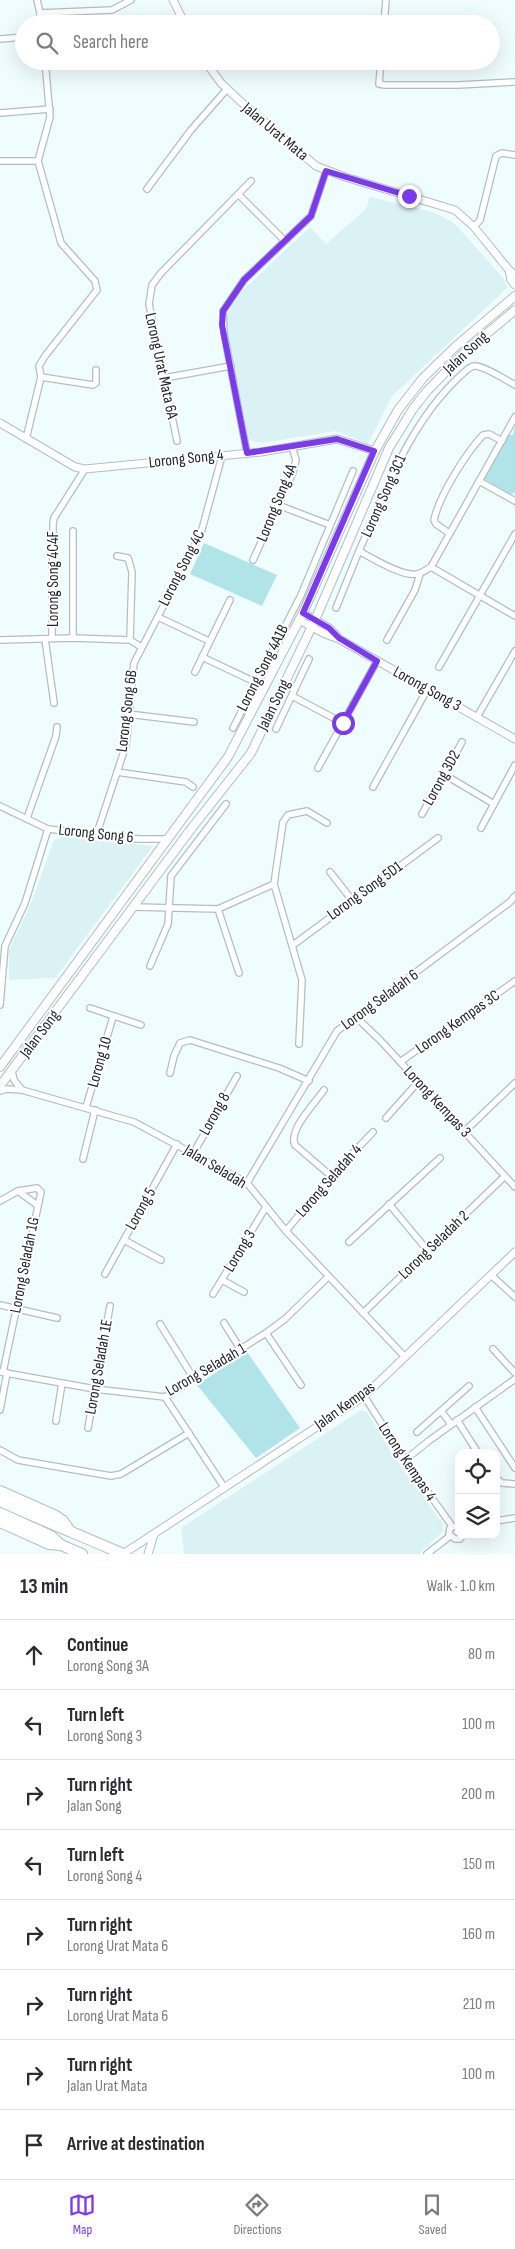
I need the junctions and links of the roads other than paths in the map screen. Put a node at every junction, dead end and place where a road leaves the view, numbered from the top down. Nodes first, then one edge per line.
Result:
1 (37, 0) edge
2 (131, 0) edge
3 (173, 0) edge
4 (386, 0) edge
5 (40, 13) joint
6 (180, 15) edge
7 (385, 15) edge
8 (15, 38) edge
9 (0, 39) edge
10 (46, 70) edge
11 (212, 70) edge
12 (380, 70) edge
13 (515, 82) edge
14 (227, 89) junction
15 (50, 109) junction
16 (0, 113) edge
17 (515, 155) edge
18 (0, 161) edge
19 (38, 161) junction
20 (326, 171) junction
21 (251, 181) dead end
22 (147, 189) dead end
23 (240, 195) junction
24 (474, 227) junction
25 (285, 241) junction
26 (512, 272) edge
27 (515, 285) edge
28 (515, 296) edge
29 (515, 310) edge
30 (231, 366) junction
31 (96, 370) dead end
32 (41, 377) junction
33 (164, 378) junction
34 (515, 385) edge
35 (515, 417) edge
36 (0, 423) edge
37 (26, 439) junction
38 (177, 440) dead end
39 (502, 441) junction
40 (292, 447) junction
41 (374, 451) junction
42 (247, 453) junction
43 (222, 456) junction
44 (85, 469) junction
45 (353, 472) dead end
46 (479, 481) junction
47 (515, 501) edge
48 (278, 505) junction
49 (330, 525) junction
50 (73, 531) dead end
51 (449, 533) junction
52 (515, 534) edge
53 (359, 551) junction
54 (117, 556) dead end
55 (253, 560) dead end
56 (431, 567) junction
57 (420, 574) junction
58 (480, 596) junction
59 (230, 600) dead end
60 (336, 608) dead end
61 (515, 616) edge
62 (158, 617) junction
63 (301, 617) junction
64 (314, 624) junction
65 (52, 638) junction
66 (73, 638) junction
67 (45, 639) junction
68 (0, 640) edge
69 (130, 640) junction
70 (387, 640) dead end
71 (209, 641) junction
72 (140, 647) junction
73 (515, 651) edge
74 (202, 657) junction
75 (309, 659) dead end
76 (377, 661) junction
77 (439, 667) dead end
78 (195, 672) dead end
79 (255, 682) junction
80 (427, 690) junction
81 (292, 696) junction
82 (54, 703) dead end
83 (128, 714) junction
84 (477, 717) junction
85 (194, 722) dead end
86 (343, 723) junction
87 (57, 727) dead end
88 (233, 728) dead end
89 (276, 729) dead end
90 (515, 739) edge
91 (462, 742) dead end
92 (515, 765) edge
93 (318, 768) dead end
94 (117, 772) junction
95 (445, 775) junction
96 (193, 787) dead end
97 (373, 787) dead end
98 (226, 804) dead end
99 (494, 804) junction
100 (0, 806) edge
101 (422, 814) dead end
102 (27, 818) junction
103 (327, 823) dead end
104 (481, 828) dead end
105 (48, 829) junction
106 (191, 829) junction
107 (96, 833) junction
108 (438, 838) dead end
109 (168, 839) junction
110 (330, 872) dead end
111 (274, 884) junction
112 (515, 896) edge
113 (352, 900) junction
114 (134, 908) junction
115 (116, 909) junction
116 (170, 909) junction
117 (218, 909) junction
118 (293, 945) junction
119 (150, 966) dead end
120 (239, 973) dead end
121 (515, 981) edge
122 (0, 1005) edge
123 (90, 1008) dead end
124 (113, 1017) junction
125 (357, 1018) junction
126 (141, 1026) dead end
127 (299, 1044) dead end
128 (400, 1062) junction
129 (0, 1067) edge
130 (12, 1071) junction
131 (170, 1073) dead end
132 (237, 1076) dead end
133 (310, 1081) junction
134 (419, 1082) junction
135 (515, 1084) edge
136 (0, 1086) edge
137 (22, 1090) junction
138 (324, 1090) dead end
139 (0, 1091) edge
140 (86, 1108) junction
141 (95, 1110) junction
142 (386, 1118) dead end
143 (372, 1132) dead end
144 (464, 1132) junction
145 (177, 1144) junction
146 (194, 1152) junction
147 (440, 1158) dead end
148 (83, 1159) dead end
149 (331, 1176) junction
150 (505, 1176) junction
151 (247, 1183) junction
152 (515, 1187) edge
153 (18, 1191) junction
154 (0, 1201) edge
155 (389, 1204) junction
156 (37, 1205) junction
157 (266, 1208) junction
158 (286, 1231) junction
159 (124, 1240) junction
160 (349, 1242) dead end
161 (428, 1250) junction
162 (515, 1252) edge
163 (161, 1260) dead end
164 (105, 1274) dead end
165 (490, 1275) junction
166 (328, 1277) junction
167 (222, 1280) junction
168 (244, 1292) dead end
169 (214, 1294) dead end
170 (515, 1298) edge
171 (0, 1305) edge
172 (110, 1306) dead end
173 (16, 1308) junction
174 (363, 1313) junction
175 (57, 1318) dead end
176 (224, 1323) dead end
177 (160, 1324) dead end
178 (266, 1333) junction
179 (493, 1349) dead end
180 (241, 1350) junction
181 (404, 1356) junction
182 (3, 1372) edge
183 (515, 1373) edge
184 (194, 1379) junction
185 (515, 1379) edge
186 (62, 1383) junction
187 (301, 1385) dead end
188 (468, 1386) dead end
189 (95, 1389) junction
190 (165, 1396) junction
191 (364, 1396) junction
192 (475, 1408) junction
193 (0, 1410) edge
194 (442, 1411) junction
195 (457, 1420) junction
196 (56, 1421) dead end
197 (451, 1424) junction
198 (88, 1428) dead end
199 (417, 1432) dead end
200 (189, 1433) junction
201 (475, 1449) edge
202 (0, 1450) edge
203 (405, 1460) junction
204 (515, 1468) edge
205 (500, 1481) edge
206 (515, 1484) edge
207 (224, 1487) junction
208 (0, 1491) edge
209 (0, 1501) edge
210 (0, 1513) edge
211 (515, 1518) edge
212 (500, 1520) edge
213 (0, 1522) edge
214 (455, 1525) edge
215 (65, 1530) junction
216 (154, 1534) junction
217 (450, 1536) junction
218 (455, 1538) edge
219 (61, 1545) junction
220 (79, 1553) edge
221 (123, 1554) edge
222 (148, 1554) edge
223 (427, 1554) edge

1 - 5 street
2 - 5 street
3 - 6 street
4 - 7 street
8 - 9 street
10 - 15 street
11 - 14 street, Jalan Urat Mata
12 - 13 street
14 - 20 street, Jalan Urat Mata
14 - 22 street
15 - 16 street
15 - 19 street
17 - 24 street
18 - 19 street
19 - 32 street
20 - 24 street, Jalan Urat Mata
20 - 25 street
21 - 23 street, Lorong Urat Mata 6A
23 - 25 street
23 - 33 street, Lorong Urat Mata 6A
24 - 26 street, Jalan Urat Mata
25 - 30 street
26 - 27 street, Jalan Urat Mata
28 - 41 main road, Jalan Song
29 - 64 main road, Jalan Song
30 - 33 street
30 - 42 street
31 - 32 street
32 - 37 street
33 - 38 street, Lorong Urat Mata 6A
34 - 53 street, Lorong Song 3C1
35 - 39 street
36 - 37 street
37 - 44 street
39 - 46 street
39 - 51 street
40 - 41 street, Lorong Song 4
40 - 42 street, Lorong Song 4
40 - 48 street, Lorong Song 4A
41 - 63 main road, Jalan Song
42 - 43 street, Lorong Song 4
43 - 44 street, Lorong Song 4
43 - 62 street, Lorong Song 4C
44 - 65 street, Lorong Song 4C4F
45 - 49 street, Lorong Song 4A1B
46 - 47 street
46 - 51 street
48 - 49 street
48 - 55 street, Lorong Song 4A
49 - 79 street, Lorong Song 4A1B
50 - 66 street
51 - 56 street
52 - 58 street
53 - 57 street, Lorong Song 3C1
53 - 60 street
54 - 69 street
56 - 57 street
56 - 58 street
57 - 70 street
58 - 61 street
58 - 77 street
59 - 71 street
62 - 71 street
62 - 72 street, Lorong Song 4C
63 - 64 street, Lorong Song 3
63 - 109 main road, Jalan Song
64 - 76 street, Lorong Song 3
64 - 106 main road, Jalan Song
65 - 66 street
65 - 67 street
66 - 69 street
67 - 68 street
67 - 82 street
69 - 72 street
71 - 74 street
72 - 83 street, Lorong Song 6B
73 - 84 street
74 - 78 street
74 - 79 street
75 - 81 street
76 - 80 street, Lorong Song 3
76 - 86 street
79 - 88 street, Lorong Song 4A1B
80 - 84 street, Lorong Song 3
80 - 97 street
81 - 86 street
81 - 89 street
83 - 85 street
83 - 94 street, Lorong Song 6B
84 - 90 street, Lorong Song 3
86 - 93 street
87 - 102 street
91 - 95 street, Lorong 3D2
92 - 99 street
94 - 96 street
94 - 107 street, Lorong Song 6B
95 - 99 street
95 - 101 street, Lorong 3D2
98 - 116 street
99 - 104 street
100 - 102 street, Lorong Song 6
102 - 105 street, Lorong Song 6
103 - 111 street
105 - 107 street, Lorong Song 6
105 - 122 street
106 - 109 main road
106 - 114 main road, Jalan Song
107 - 109 street, Lorong Song 6
108 - 113 street, Lorong Song 5D1
109 - 115 main road, Jalan Song
110 - 113 street
111 - 117 street
111 - 118 street
112 - 125 street, Lorong Seladah 6
113 - 118 street, Lorong Song 5D1
114 - 115 main road
114 - 116 street
114 - 130 main road, Jalan Song
115 - 129 main road, Jalan Song
116 - 117 street
116 - 119 street
117 - 120 street
118 - 127 street
121 - 128 street, Lorong Kempas 3C
123 - 124 street
124 - 126 street
124 - 140 street, Lorong 10
125 - 128 street, Lorong Kempas 3
125 - 133 street, Lorong Seladah 6
128 - 134 street, Lorong Kempas 3
130 - 136 main road, Jalan Song
130 - 137 street
131 - 133 street
132 - 146 street, Lorong 8
133 - 151 street, Lorong Seladah 6
134 - 142 street
134 - 144 street, Lorong Kempas 3
135 - 144 street
137 - 139 street, Jalan Seladah
137 - 140 street, Jalan Seladah
138 - 149 street
140 - 141 street, Jalan Seladah
141 - 145 street, Jalan Seladah
141 - 148 street
143 - 149 street, Lorong Seladah 4
144 - 150 street, Lorong Kempas 3
145 - 146 street, Jalan Seladah
145 - 159 street, Lorong 5
146 - 151 street, Jalan Seladah
147 - 155 street
149 - 158 street, Lorong Seladah 4
150 - 152 street, Lorong Kempas 3
150 - 161 street, Lorong Seladah 2
151 - 157 street, Jalan Seladah
153 - 154 street
153 - 156 street
153 - 156 street, Lorong Seladah 1G
155 - 160 street
155 - 161 street
156 - 173 street, Lorong Seladah 1G
157 - 158 street, Jalan Seladah
157 - 167 street, Lorong 3
158 - 166 street, Jalan Seladah
159 - 163 street
159 - 164 street, Lorong 5
161 - 174 street, Lorong Seladah 2
162 - 165 street, Jalan Kempas
165 - 170 street
165 - 181 street, Jalan Kempas
166 - 174 street, Jalan Seladah
166 - 178 street, Lorong Seladah 1
167 - 168 street
167 - 169 street, Lorong 3
171 - 173 street
172 - 189 street, Lorong Seladah 1E
173 - 175 street
173 - 182 street, Lorong Seladah 1G
174 - 181 street, Jalan Seladah
176 - 180 street
177 - 184 street
178 - 180 street, Lorong Seladah 1
178 - 187 street
179 - 183 street
180 - 184 street, Lorong Seladah 1
181 - 191 street, Jalan Kempas
182 - 186 street, Lorong Seladah 1
182 - 193 street, Lorong Seladah 1G
184 - 190 street, Lorong Seladah 1
185 - 192 street
186 - 189 street, Lorong Seladah 1
186 - 196 street
188 - 194 street
189 - 190 street, Lorong Seladah 1
189 - 198 street, Lorong Seladah 1E
190 - 200 street
191 - 203 street, Lorong Kempas 4
191 - 207 street, Jalan Kempas
192 - 195 street
192 - 204 street
194 - 197 street
194 - 199 street
195 - 197 street
195 - 201 street
197 - 203 street
200 - 202 street
200 - 207 street
203 - 214 street, Lorong Kempas 4
205 - 206 street
207 - 216 street, Jalan Kempas
208 - 215 highway
209 - 215 highway
210 - 219 highway
211 - 212 street
213 - 219 highway
214 - 217 street
215 - 221 highway
216 - 221 street, Jalan Kempas
216 - 222 street
217 - 218 street
217 - 223 street
219 - 220 highway

